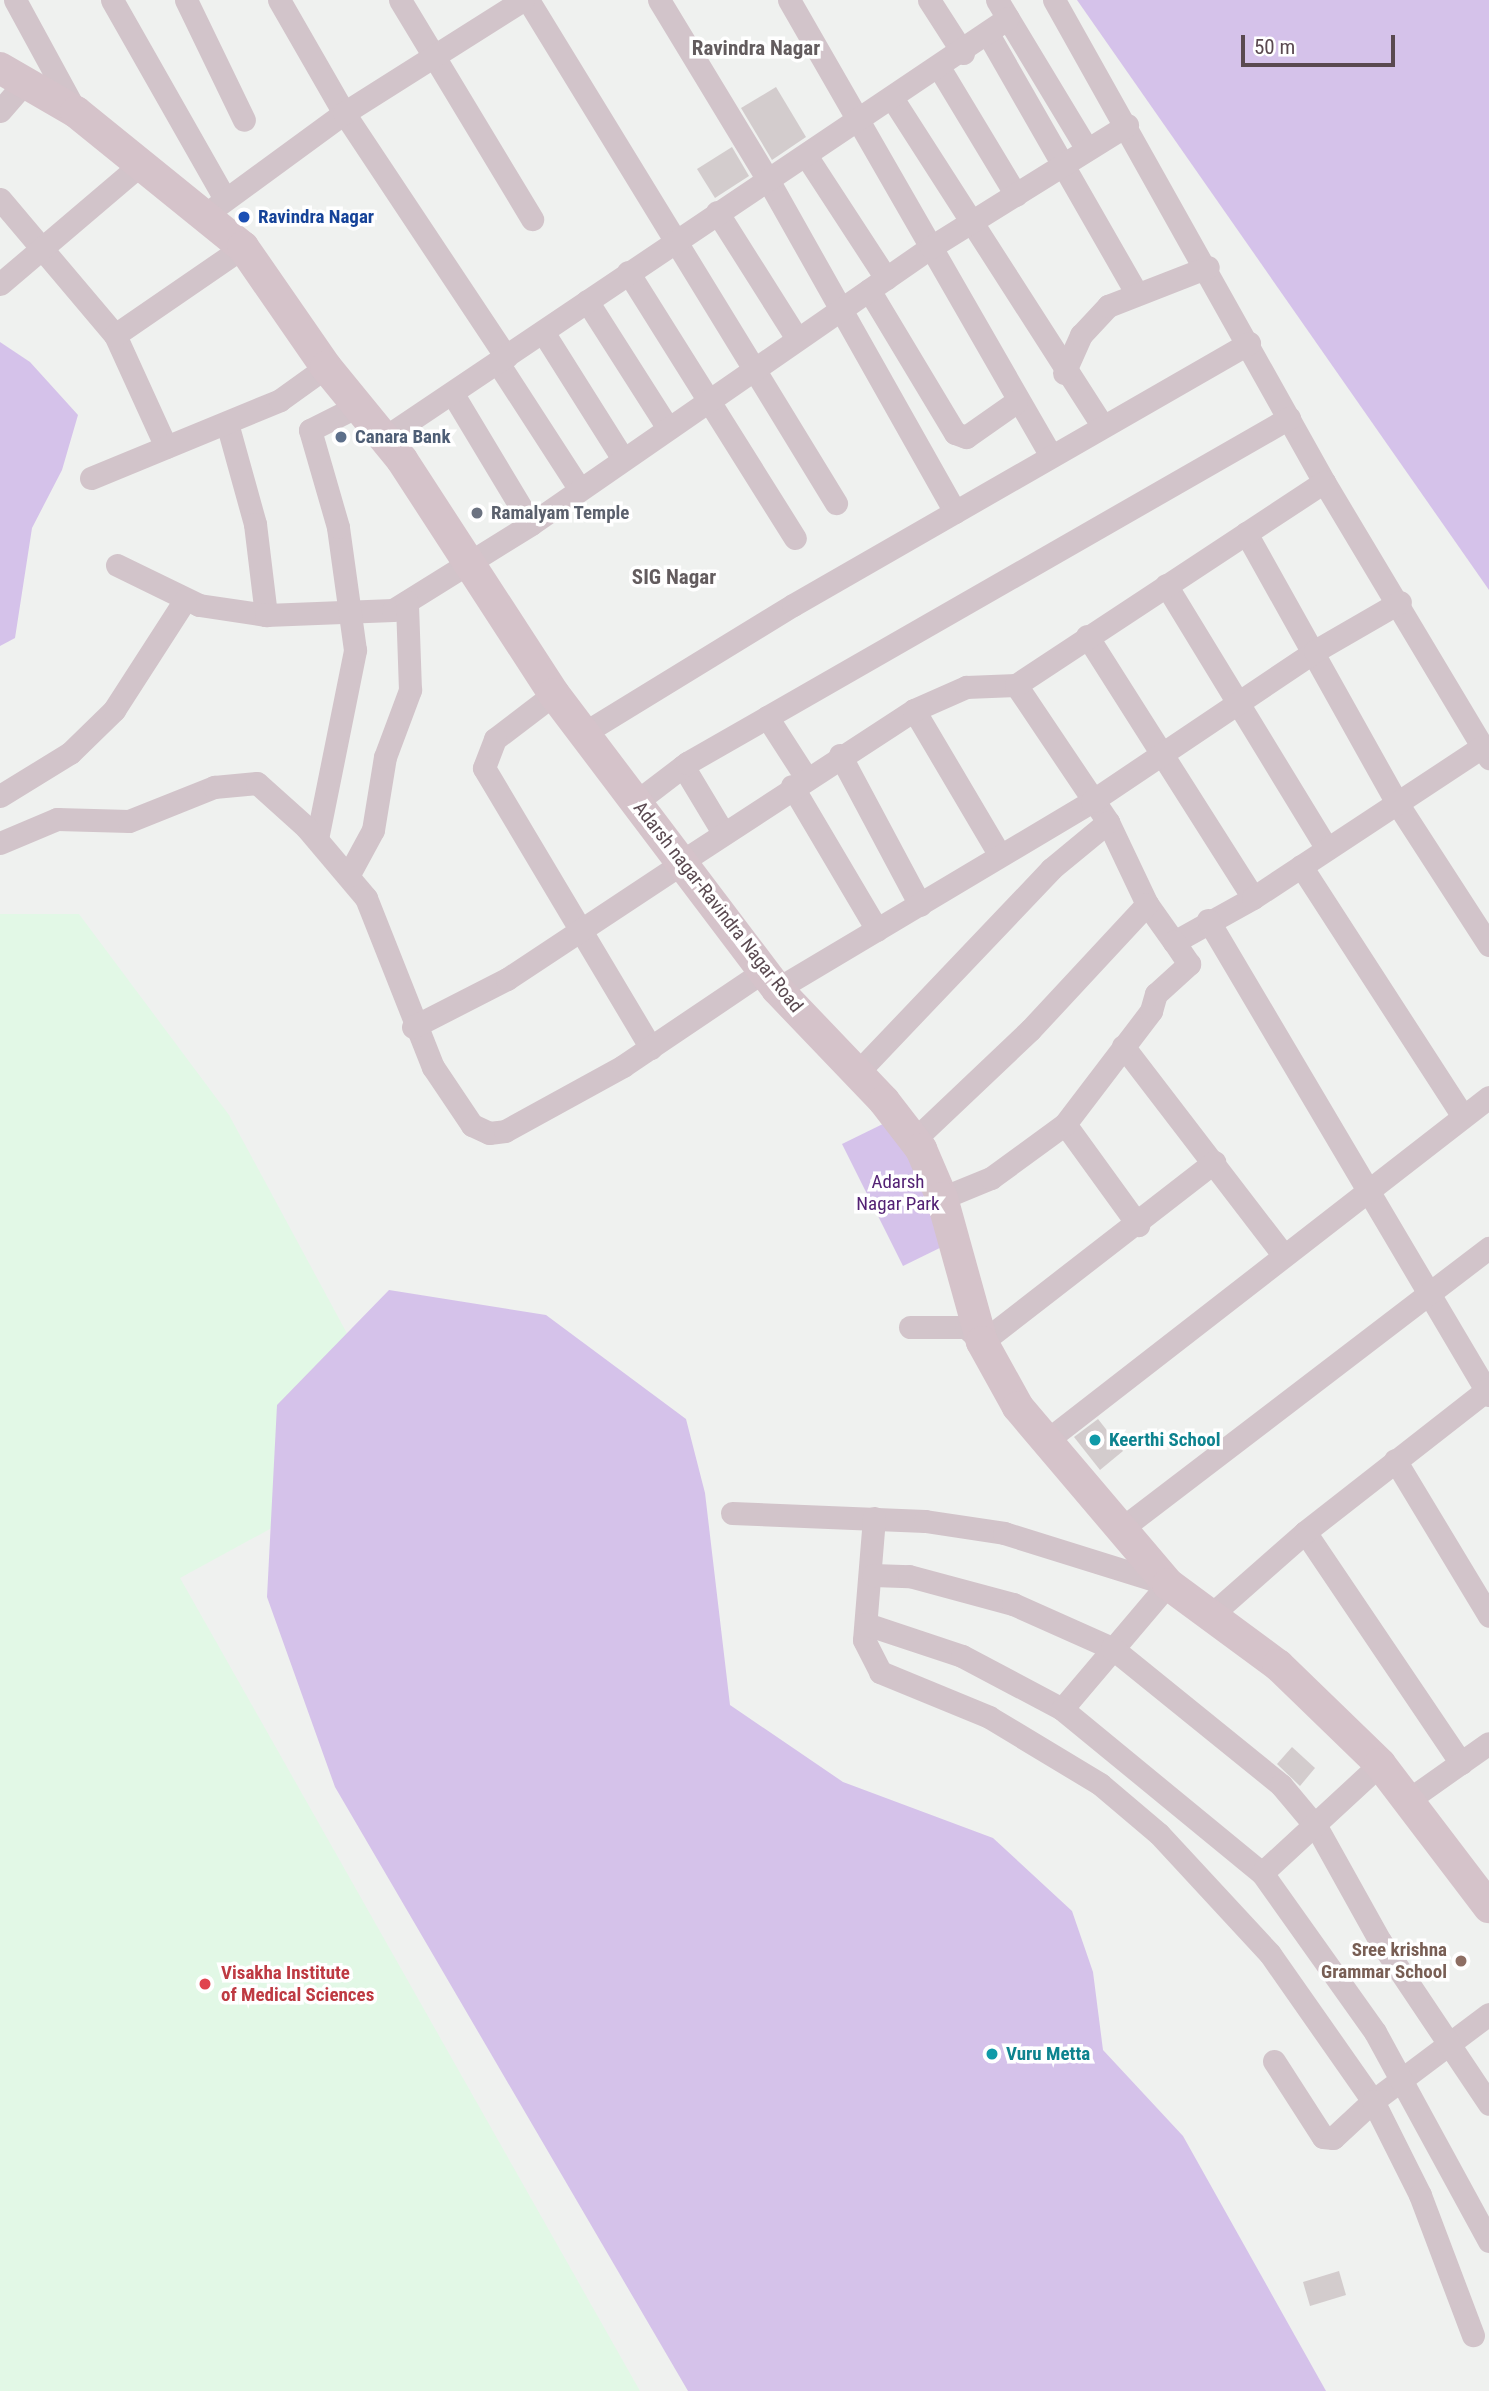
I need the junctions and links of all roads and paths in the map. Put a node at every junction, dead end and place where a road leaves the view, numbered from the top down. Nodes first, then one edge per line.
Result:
1 (15, 0) edge
2 (112, 0) edge
3 (186, 0) edge
4 (279, 0) edge
5 (400, 0) edge
6 (526, 0) edge
7 (659, 0) edge
8 (789, 0) edge
9 (929, 0) edge
10 (1054, 0) edge
11 (1003, 9) edge
12 (988, 34) junction
13 (963, 53) junction
14 (433, 59) junction
15 (940, 69) junction
16 (12, 75) edge
17 (894, 101) junction
18 (0, 111) edge
19 (76, 112) junction
20 (344, 113) junction
21 (244, 120) dead end
22 (856, 125) junction
23 (1127, 125) junction
24 (1087, 149) junction
25 (807, 157) junction
26 (1063, 163) junction
27 (140, 165) junction
28 (768, 180) junction
29 (1016, 195) junction
30 (0, 199) edge
31 (215, 205) junction
32 (717, 212) junction
33 (532, 219) dead end
34 (970, 223) junction
35 (675, 240) junction
36 (45, 245) junction
37 (243, 247) junction
38 (931, 247) junction
39 (1208, 267) junction
40 (628, 272) junction
41 (0, 284) edge
42 (877, 284) junction
43 (1136, 292) junction
44 (587, 301) junction
45 (841, 309) junction
46 (543, 332) junction
47 (115, 335) junction
48 (796, 337) junction
49 (1249, 343) junction
50 (502, 360) junction
51 (755, 365) junction
52 (326, 368) junction
53 (1063, 373) junction
54 (454, 396) junction
55 (710, 397) junction
56 (1016, 402) junction
57 (358, 405) junction
58 (1289, 418) junction
59 (227, 423) junction
60 (1102, 425) junction
61 (668, 428) junction
62 (384, 438) junction
63 (166, 447) junction
64 (1051, 456) junction
65 (623, 459) junction
66 (91, 478) dead end
67 (1324, 482) junction
68 (579, 488) junction
69 (836, 503) dead end
70 (955, 512) junction
71 (531, 524) junction
72 (1246, 533) junction
73 (795, 538) dead end
74 (469, 562) junction
75 (117, 565) dead end
76 (1166, 585) junction
77 (186, 600) junction
78 (407, 602) junction
79 (1400, 602) junction
80 (354, 614) junction
81 (266, 615) junction
82 (1087, 636) junction
83 (1315, 651) junction
84 (1016, 685) junction
85 (554, 694) junction
86 (1238, 706) junction
87 (914, 710) junction
88 (767, 717) junction
89 (584, 733) junction
90 (1486, 752) edge
91 (840, 755) junction
92 (1164, 755) junction
93 (683, 766) junction
94 (798, 781) junction
95 (0, 796) edge
96 (1092, 801) junction
97 (636, 802) junction
98 (1397, 803) junction
99 (1108, 822) junction
100 (722, 831) junction
101 (317, 839) junction
102 (0, 843) edge
103 (1327, 849) junction
104 (998, 852) junction
105 (681, 863) junction
106 (1301, 866) junction
107 (348, 876) junction
108 (1253, 898) junction
109 (1147, 904) junction
110 (920, 905) junction
111 (1208, 920) junction
112 (877, 930) junction
113 (580, 932) junction
114 (1174, 942) junction
115 (1489, 945) edge
116 (770, 980) junction
117 (413, 1027) junction
118 (1123, 1046) junction
119 (651, 1048) junction
120 (857, 1073) junction
121 (1489, 1097) edge
122 (1463, 1116) junction
123 (1065, 1124) junction
124 (914, 1140) junction
125 (1214, 1162) junction
126 (1370, 1188) junction
127 (942, 1198) junction
128 (1138, 1225) junction
129 (1489, 1248) edge
130 (1282, 1253) junction
131 (1432, 1291) junction
132 (910, 1327) dead end
133 (982, 1342) junction
134 (1488, 1391) edge
135 (1046, 1441) junction
136 (1395, 1460) junction
137 (732, 1513) dead end
138 (874, 1518) junction
139 (1121, 1528) junction
140 (1305, 1532) junction
141 (873, 1574) junction
142 (1168, 1584) junction
143 (1211, 1615) junction
144 (1489, 1616) edge
145 (866, 1624) junction
146 (1112, 1648) junction
147 (1062, 1709) junction
148 (1489, 1743) edge
149 (1461, 1763) junction
150 (1380, 1765) junction
151 (1411, 1798) junction
152 (1317, 1828) junction
153 (1262, 1873) junction
154 (1486, 1896) edge
155 (1489, 2014) edge
156 (1449, 2046) junction
157 (1274, 2061) dead end
158 (1400, 2076) junction
159 (1373, 2101) junction
160 (1489, 2104) edge
161 (1489, 2241) edge
162 (1473, 2335) dead end

1 - 19 street
2 - 31 street
3 - 21 street
4 - 20 street
5 - 14 street
6 - 14 street
6 - 35 street
7 - 28 street
8 - 22 street
9 - 13 street
10 - 23 street
11 - 12 street
11 - 24 street
12 - 13 street
12 - 26 street
13 - 15 street
14 - 20 street
14 - 33 street
15 - 17 street
15 - 29 street
16 - 18 street
16 - 19 street, Adarsh nagar-Ravindra Nagar Road
17 - 22 street
17 - 34 street
19 - 27 street, Adarsh nagar-Ravindra Nagar Road
20 - 31 street
20 - 50 street
22 - 25 street
22 - 38 street
23 - 24 street
23 - 39 street
24 - 26 street
25 - 28 street
25 - 42 street
26 - 29 street
26 - 43 street
27 - 31 street, Adarsh nagar-Ravindra Nagar Road
27 - 36 street
28 - 32 street
28 - 45 street
29 - 34 street
30 - 36 street
31 - 37 street, Adarsh nagar-Ravindra Nagar Road
32 - 35 street
32 - 48 street
34 - 38 street
34 - 53 street
35 - 40 street
35 - 51 street
36 - 41 street
36 - 47 street
37 - 47 street
37 - 52 street, Adarsh nagar-Ravindra Nagar Road
38 - 42 street
38 - 56 street
39 - 43 street
39 - 49 street
40 - 44 street
40 - 55 street
42 - 45 street
42 - 56 street
43 - 53 street
44 - 46 street
44 - 61 street
45 - 48 street
45 - 70 street
46 - 50 street
46 - 65 street
47 - 63 street
48 - 51 street
49 - 58 street
49 - 60 street
50 - 54 street
50 - 68 street
51 - 55 street
51 - 69 street
52 - 57 street, Adarsh nagar-Ravindra Nagar Road
52 - 59 street
53 - 60 street
54 - 62 street
54 - 71 street
55 - 61 street
55 - 73 street
56 - 64 street
57 - 62 street, Adarsh nagar-Ravindra Nagar Road
57 - 80 street
58 - 67 street
58 - 88 street
59 - 63 street
59 - 81 street
60 - 64 street
61 - 65 street
62 - 74 street, Adarsh nagar-Ravindra Nagar Road
63 - 66 street
64 - 70 street
65 - 68 street
67 - 72 street
67 - 79 street
68 - 71 street
70 - 89 street
71 - 74 street
72 - 76 street
72 - 83 street
74 - 78 street
74 - 85 street, Adarsh nagar-Ravindra Nagar Road
75 - 77 street
76 - 82 street
76 - 86 street
77 - 81 street
77 - 95 street
78 - 80 street
78 - 107 street
79 - 83 street
79 - 90 street
80 - 81 street
80 - 101 street
82 - 84 street
82 - 92 street
83 - 86 street
83 - 98 street
84 - 87 street
84 - 96 street
85 - 89 street, Adarsh nagar-Ravindra Nagar Road
85 - 113 street
86 - 92 street
86 - 103 street
87 - 91 street
87 - 104 street
88 - 93 street
88 - 94 street
89 - 97 street, Adarsh nagar-Ravindra Nagar Road
90 - 98 street
91 - 94 street
91 - 110 street
92 - 96 street
92 - 108 street
93 - 97 street
93 - 100 street
94 - 100 street
94 - 112 street
96 - 99 street
96 - 104 street
97 - 105 street, Adarsh nagar-Ravindra Nagar Road
98 - 103 street
98 - 115 street
99 - 109 street
99 - 120 street
100 - 105 street
101 - 102 street
101 - 107 street
103 - 106 street
104 - 110 street
105 - 113 street
105 - 116 street, Adarsh nagar-Ravindra Nagar Road
106 - 108 street
106 - 122 street
107 - 117 street
108 - 111 street
109 - 114 street
109 - 124 street
110 - 112 street
111 - 114 street
111 - 126 street
112 - 116 street
113 - 117 street
113 - 119 street
114 - 118 street
116 - 119 street
116 - 120 street, Adarsh nagar-Ravindra Nagar Road
117 - 119 street
118 - 123 street
118 - 125 street
120 - 124 street, Adarsh nagar-Ravindra Nagar Road
121 - 122 street
122 - 126 street
123 - 127 street
123 - 128 street
124 - 127 street, Adarsh nagar-Ravindra Nagar Road
125 - 128 street
125 - 130 street
126 - 130 street
126 - 131 street
127 - 133 street, Adarsh nagar-Ravindra Nagar Road
128 - 133 street
129 - 131 street
130 - 135 street
131 - 134 street
131 - 139 street
132 - 133 street
133 - 135 street, Adarsh nagar-Ravindra Nagar Road
134 - 136 street
135 - 139 street, Adarsh nagar-Ravindra Nagar Road
136 - 140 street
136 - 144 street
137 - 138 street
138 - 141 street
138 - 142 street
139 - 142 street, Adarsh nagar-Ravindra Nagar Road
140 - 143 street
140 - 149 street
141 - 145 street
141 - 146 street
142 - 143 street, Adarsh nagar-Ravindra Nagar Road
142 - 146 street
143 - 150 street, Adarsh nagar-Ravindra Nagar Road
145 - 147 street
145 - 159 street
146 - 147 street
146 - 152 street
147 - 153 street
148 - 149 street
149 - 151 street
150 - 151 street, Adarsh nagar-Ravindra Nagar Road
150 - 152 street
151 - 154 street, Adarsh nagar-Ravindra Nagar Road
152 - 153 street
152 - 156 street
153 - 158 street
155 - 156 street
156 - 158 street
156 - 160 street
157 - 159 street
158 - 159 street
158 - 161 street
159 - 162 street

